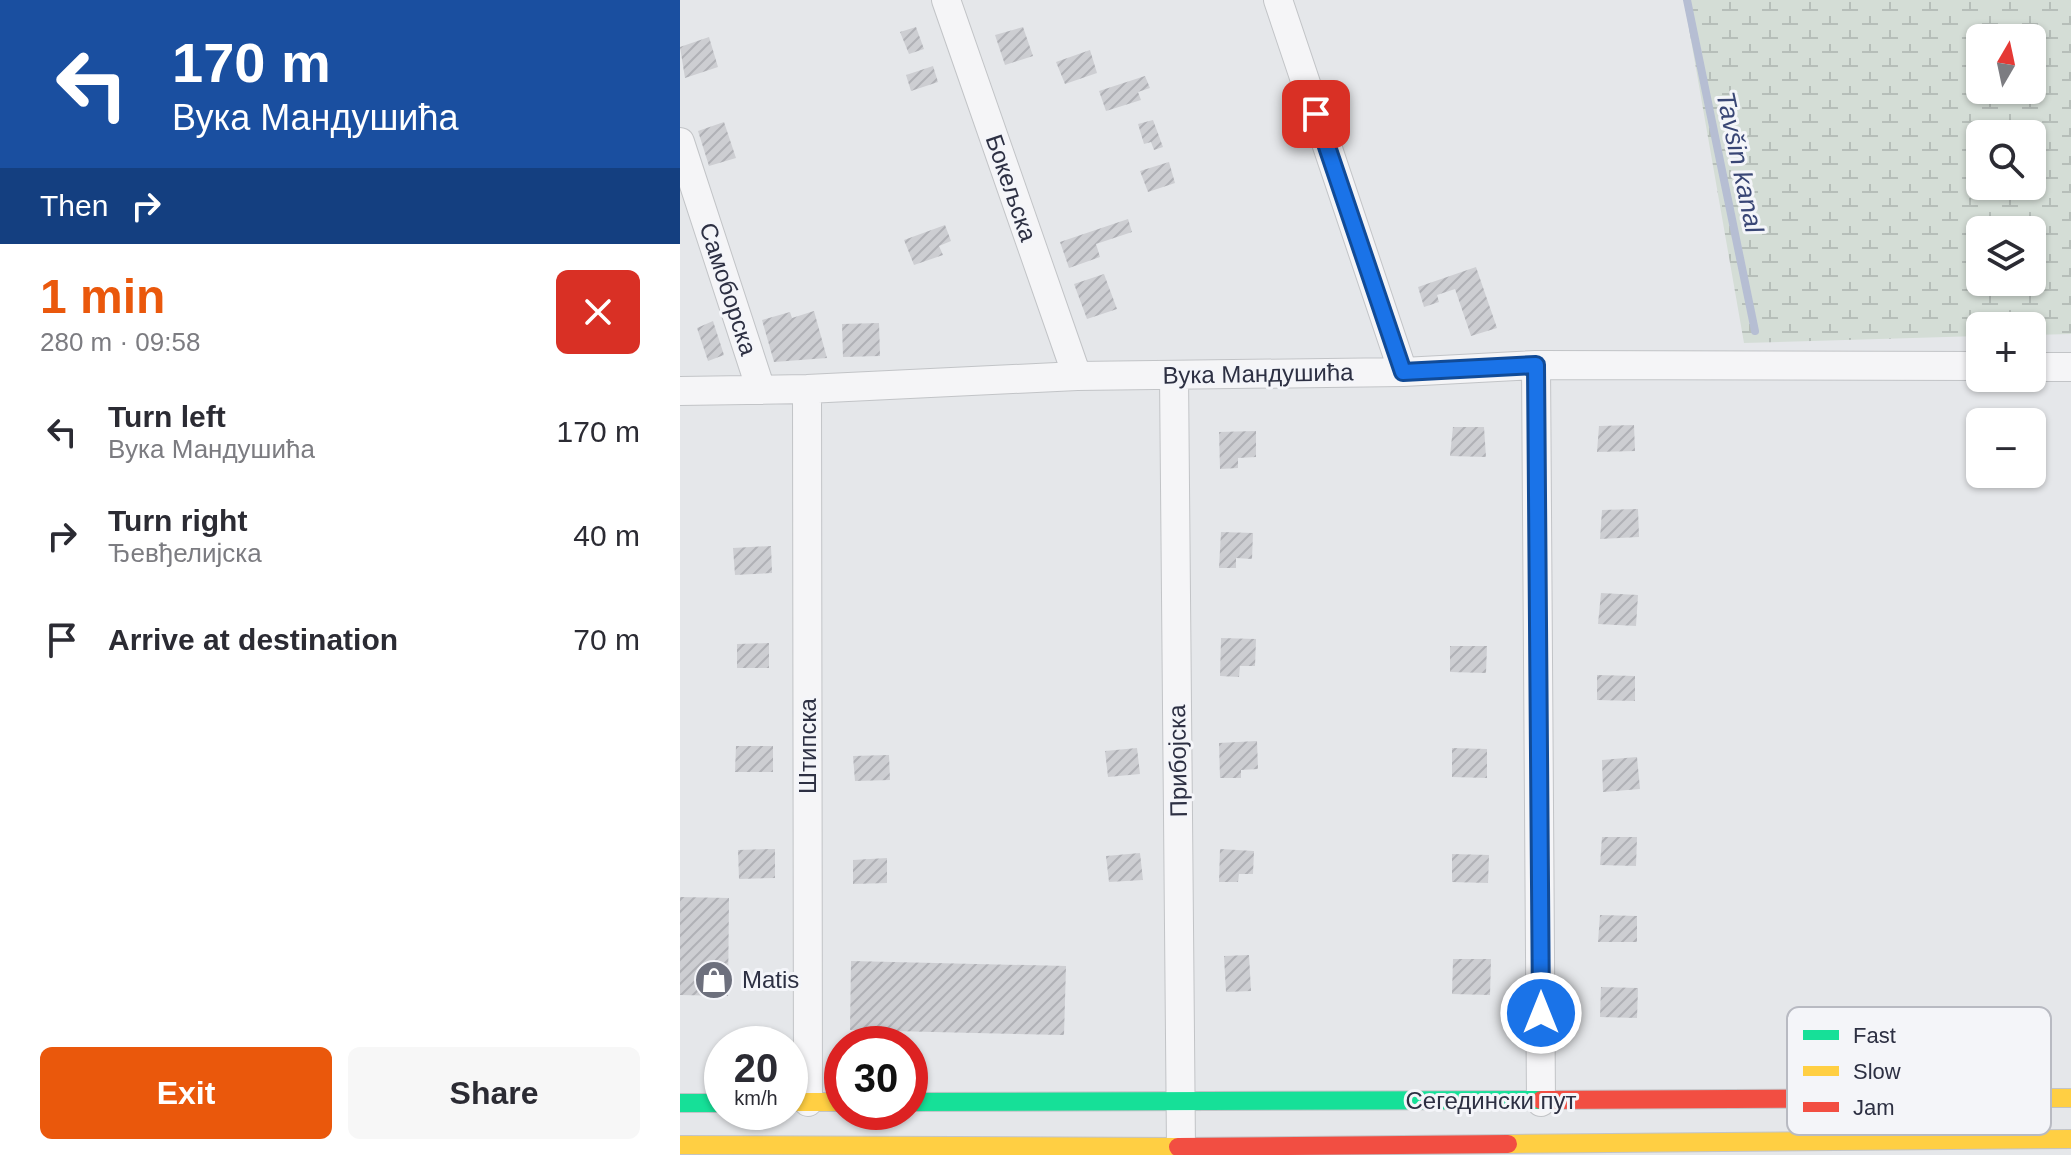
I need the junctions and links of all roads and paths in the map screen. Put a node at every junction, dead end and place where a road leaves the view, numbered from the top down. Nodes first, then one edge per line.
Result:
1 (946, 0) edge
2 (1278, 0) edge
3 (680, 142) edge
4 (1536, 365) junction
5 (1966, 366) edge
6 (2046, 367) edge
7 (2071, 367) edge
8 (1403, 372) junction
9 (1174, 375) junction
10 (1077, 376) junction
11 (807, 389) junction
12 (761, 390) junction
13 (680, 391) edge
14 (800, 1026) edge
15 (2051, 1098) edge
16 (2071, 1098) edge
17 (1787, 1100) edge
18 (1181, 1101) junction
19 (928, 1102) edge
20 (1541, 1102) junction
21 (680, 1103) edge
22 (704, 1103) edge
23 (2071, 1139) edge
24 (680, 1145) edge
25 (1181, 1151) edge

1 - 10 street, Бокељска
2 - 8 street
3 - 12 street, Самоборска
4 - 5 street, Вука Мандушића
4 - 8 street, Вука Мандушића
4 - 20 street
6 - 7 street
8 - 9 street, Вука Мандушића
9 - 10 street, Вука Мандушића
9 - 18 street, Прибојска
10 - 11 street, Вука Мандушића
11 - 12 street, Вука Мандушића
11 - 14 street, Штипска
12 - 13 street, Вука Мандушића
15 - 16 main road, Сегедински пут
17 - 20 main road, Сегедински пут
18 - 19 main road, Сегедински пут
18 - 20 main road, Сегедински пут
18 - 25 street, Прибојска
21 - 22 main road
23 - 25 main road, Сегедински пут
24 - 25 main road, Сегедински пут

